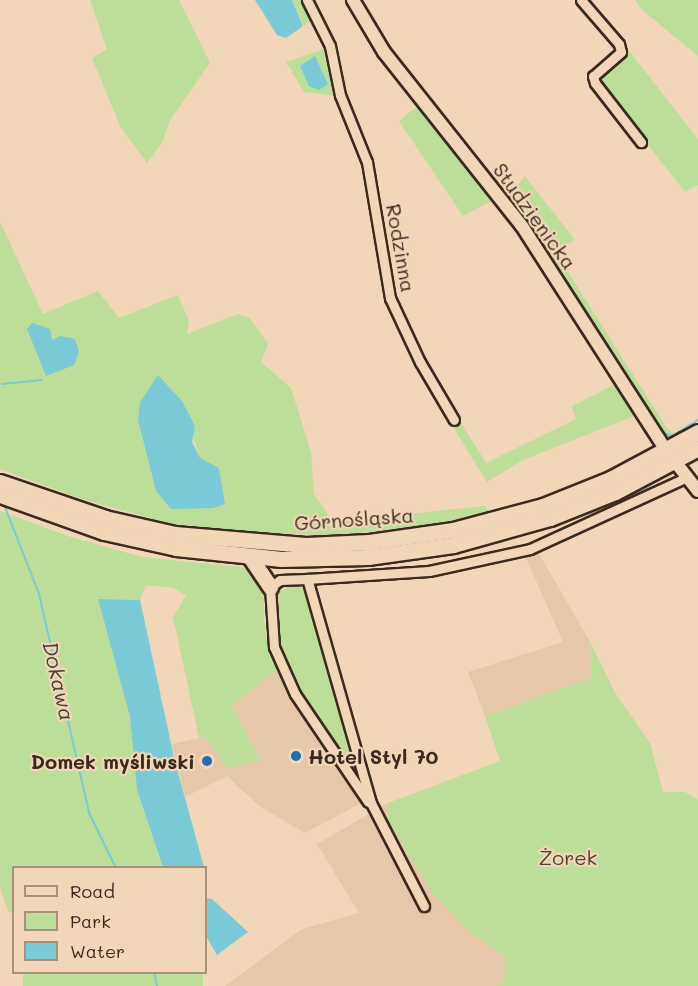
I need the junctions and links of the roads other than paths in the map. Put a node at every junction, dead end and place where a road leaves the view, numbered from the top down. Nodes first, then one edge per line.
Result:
1 (307, 0) edge
2 (354, 0) edge
3 (581, 0) edge
4 (641, 142) dead end
5 (454, 420) dead end
6 (698, 432) edge
7 (698, 448) edge
8 (670, 456) junction
9 (685, 478) junction
10 (4, 490) edge
11 (698, 491) edge
12 (250, 557) junction
13 (307, 579) junction
14 (270, 587) junction
15 (370, 803) junction
16 (424, 906) dead end

1 - 5 street, Rodzinna
2 - 8 street, Studzienicka
3 - 4 street
6 - 8 main road, Górnośląska
7 - 8 main road, Górnośląska
8 - 9 street, Studzienicka
8 - 10 main road, Górnośląska
8 - 12 main road, Górnośląska
9 - 11 street, Studzienicka
9 - 13 street
10 - 12 main road, Górnośląska
12 - 14 main road
13 - 14 street
13 - 15 street
14 - 15 street
15 - 16 street

